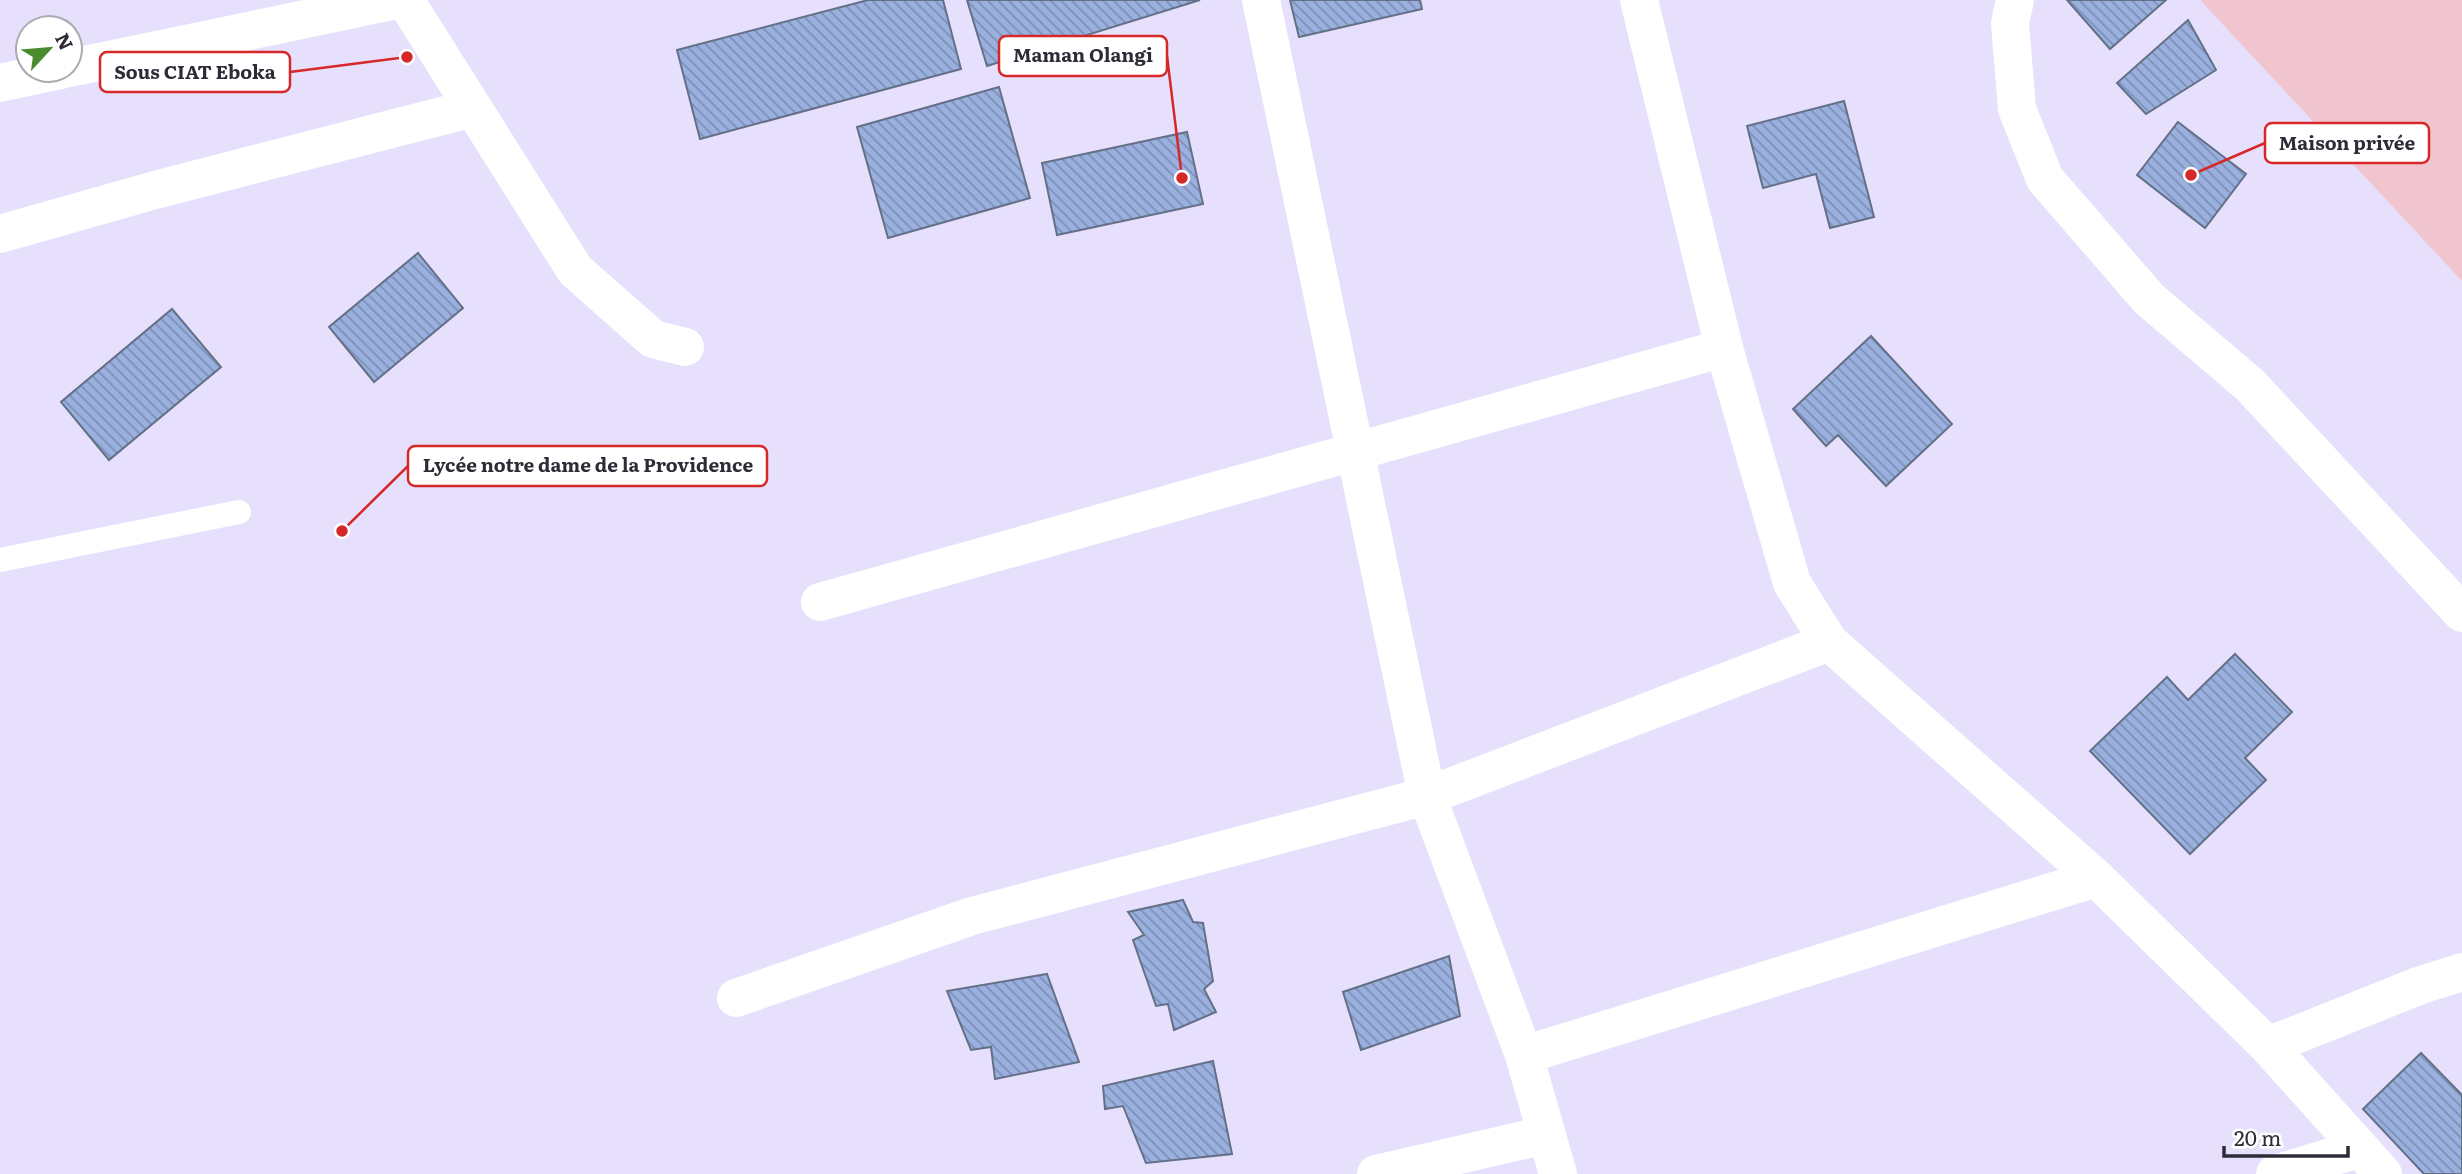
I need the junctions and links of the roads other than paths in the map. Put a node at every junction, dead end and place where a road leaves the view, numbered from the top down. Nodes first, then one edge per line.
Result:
1 (397, 0) edge
2 (405, 0) edge
3 (1261, 0) edge
4 (1639, 0) edge
5 (2015, 0) edge
6 (84, 65) edge
7 (473, 108) junction
8 (0, 234) edge
9 (685, 347) dead end
10 (1724, 348) junction
11 (1353, 452) junction
12 (240, 512) dead end
13 (0, 560) edge
14 (820, 603) dead end
15 (2462, 613) edge
16 (1829, 642) junction
17 (1427, 796) junction
18 (2096, 878) junction
19 (2462, 972) edge
20 (736, 998) dead end
21 (2268, 1046) junction
22 (1524, 1055) junction
23 (1546, 1135) junction
24 (2371, 1161) edge
25 (1376, 1174) edge
26 (1558, 1174) edge
27 (2275, 1174) edge

1 - 6 street
2 - 7 street
3 - 11 street
4 - 10 street
5 - 15 street
7 - 8 street
7 - 9 street
10 - 11 street
10 - 16 street
11 - 14 street
11 - 17 street
12 - 13 lane
16 - 17 street
16 - 18 street
17 - 20 street
17 - 22 street
18 - 21 street
18 - 22 street
19 - 21 street
21 - 24 street
22 - 23 street
23 - 25 street
23 - 26 street
24 - 27 street

